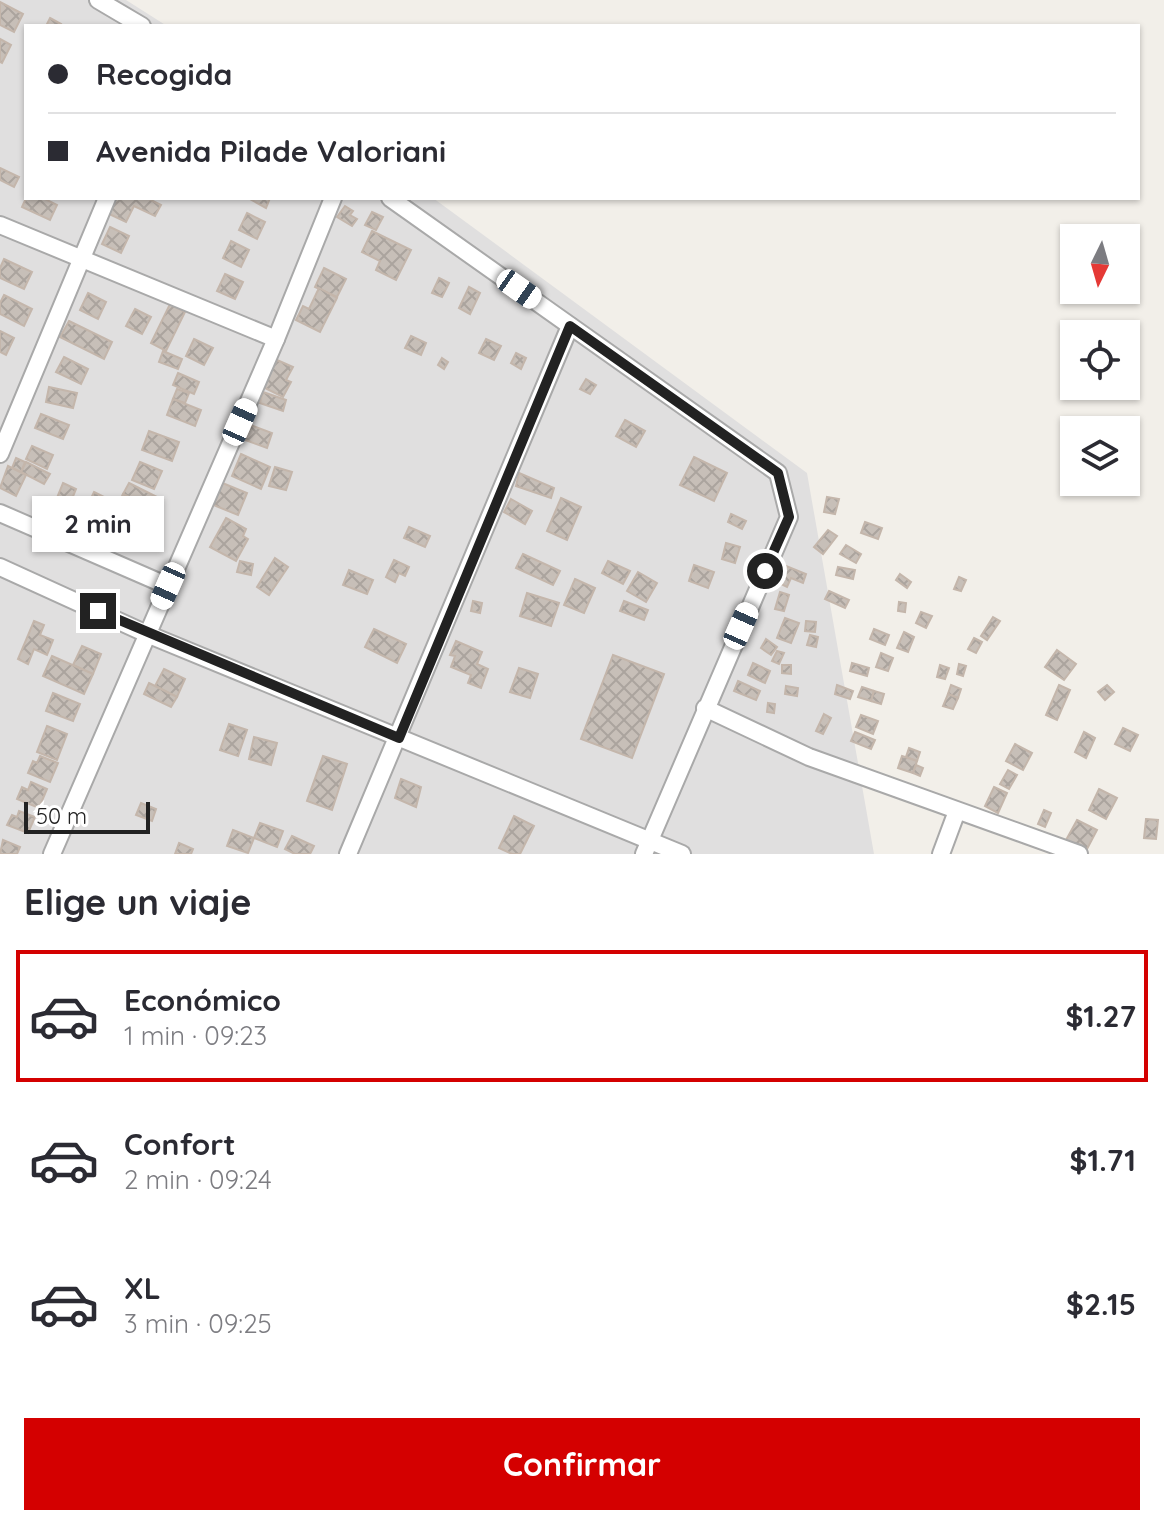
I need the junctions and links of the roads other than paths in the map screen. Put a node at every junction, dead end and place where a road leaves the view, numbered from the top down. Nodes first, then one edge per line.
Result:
1 (98, 0) edge
2 (139, 24) edge
3 (106, 200) edge
4 (332, 200) edge
5 (393, 200) edge
6 (0, 225) edge
7 (81, 259) junction
8 (570, 326) junction
9 (276, 339) junction
10 (0, 454) edge
11 (0, 513) edge
12 (0, 567) edge
13 (168, 586) junction
14 (147, 634) junction
15 (705, 708) junction
16 (399, 738) junction
17 (957, 811) junction
18 (647, 847) edge
19 (52, 854) edge
20 (348, 854) edge
21 (682, 854) edge
22 (941, 854) edge
23 (1079, 854) edge

1 - 2 street
3 - 7 street
4 - 9 street
5 - 8 street
6 - 7 street
7 - 9 street
7 - 10 street
8 - 15 street
8 - 16 street
9 - 13 street
11 - 13 street
12 - 14 street
13 - 14 street
14 - 16 street
14 - 19 street
15 - 17 street
15 - 18 street
16 - 18 street
16 - 20 street
17 - 22 street
17 - 23 street
18 - 21 street

